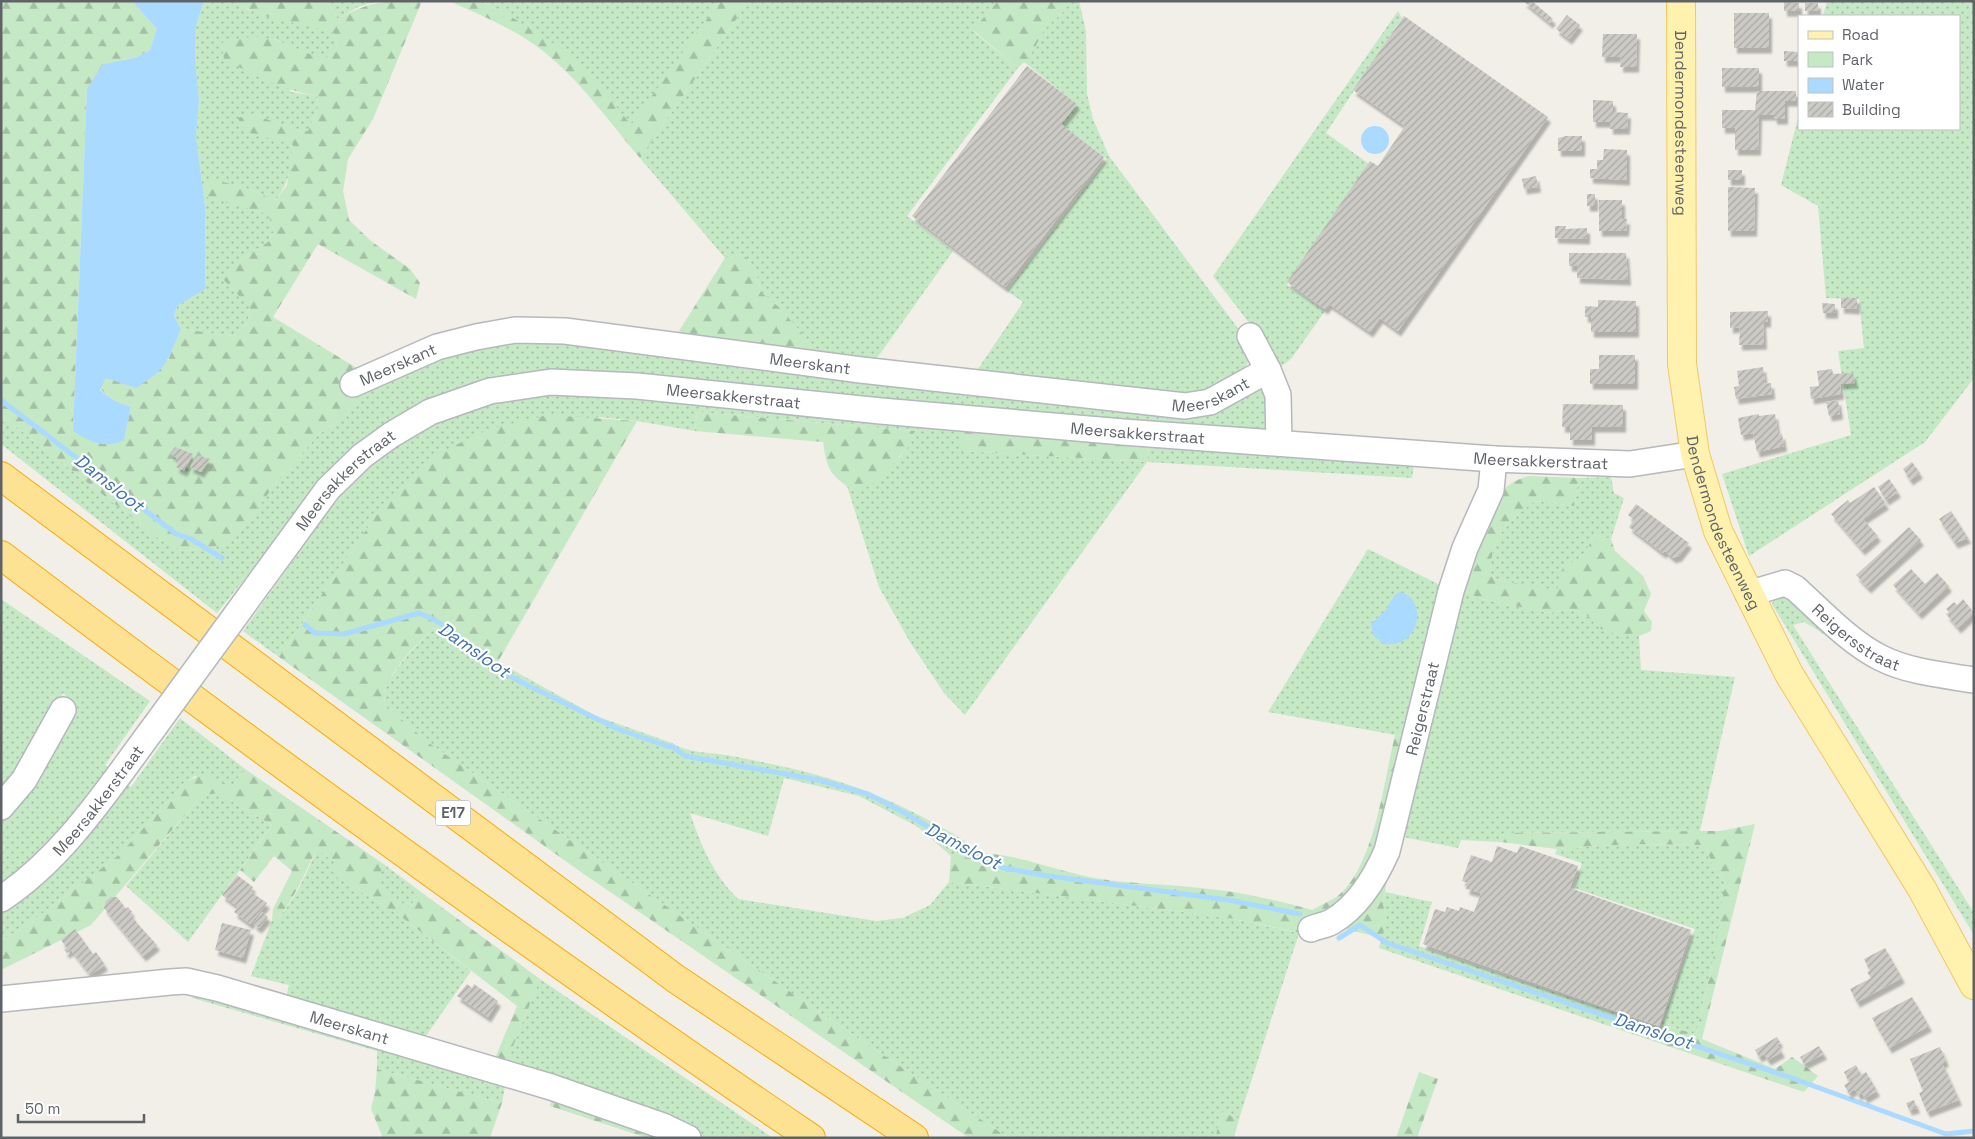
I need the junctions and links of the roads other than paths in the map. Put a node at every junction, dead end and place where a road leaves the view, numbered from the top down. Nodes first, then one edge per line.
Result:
1 (1681, 1) edge
2 (1250, 336) dead end
3 (1268, 370) junction
4 (353, 384) dead end
5 (1279, 443) junction
6 (1695, 454) junction
7 (1494, 459) junction
8 (1, 476) edge
9 (1, 555) edge
10 (1748, 594) junction
11 (1974, 680) edge
12 (63, 710) dead end
13 (1, 807) edge
14 (1, 899) edge
15 (1311, 928) dead end
16 (1974, 985) edge
17 (1, 999) edge
18 (688, 1138) edge
19 (811, 1138) edge
20 (914, 1138) edge

1 - 6 main road, Dendermondesteenweg
2 - 3 street, Meerskant
3 - 4 street, Meerskant
3 - 5 street, Meerskant
5 - 7 street, Meersakkerstraat
5 - 14 street, Meersakkerstraat, bridge
6 - 7 street, Meersakkerstraat
6 - 10 main road, Dendermondesteenweg
7 - 15 street, Reigerstraat
8 - 20 highway, E17
9 - 19 highway
10 - 11 street, Reigersstraat
10 - 16 main road, Dendermondesteenweg
12 - 13 street
17 - 18 street, Meerskant

